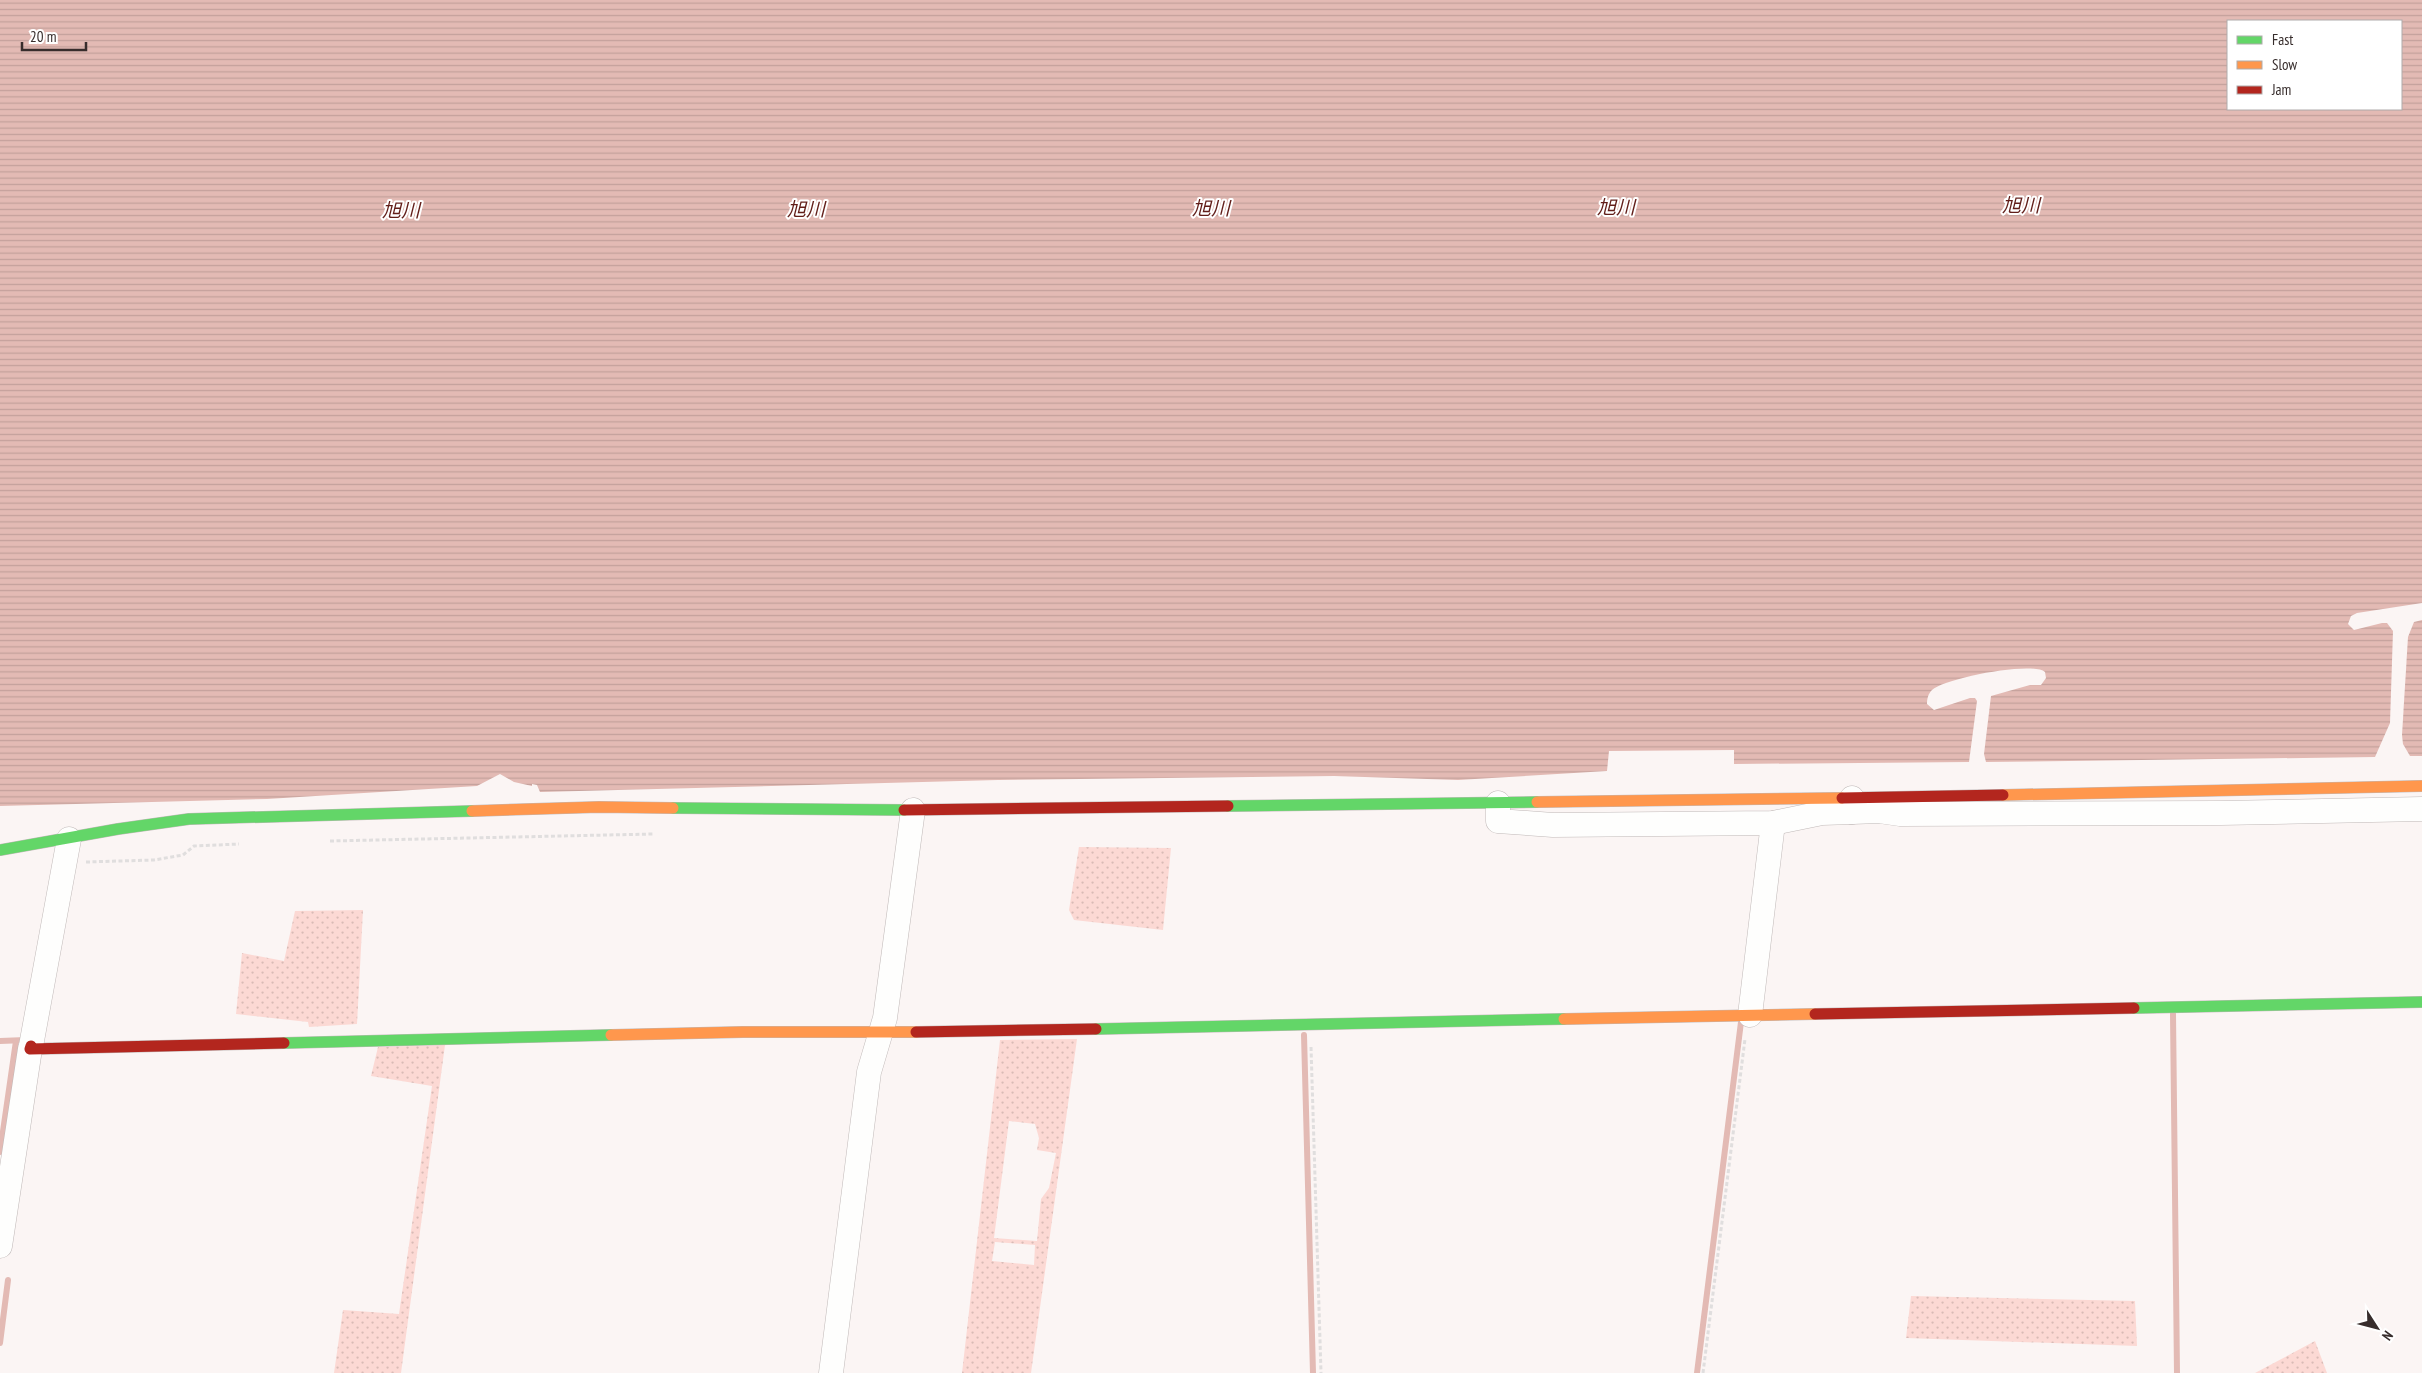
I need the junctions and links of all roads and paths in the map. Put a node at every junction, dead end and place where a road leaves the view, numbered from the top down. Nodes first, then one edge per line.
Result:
1 (2422, 786) edge
2 (1498, 802) junction
3 (1852, 805) junction
4 (2422, 809) edge
5 (913, 810) junction
6 (1773, 823) junction
7 (69, 839) junction
8 (0, 850) edge
9 (2422, 1002) edge
10 (1752, 1008) junction
11 (1310, 1024) junction
12 (877, 1029) junction
13 (32, 1042) junction
14 (0, 1246) edge
15 (831, 1373) edge
16 (1321, 1373) edge
17 (1703, 1373) edge

1 - 3 street
2 - 3 street
2 - 5 street
2 - 6 street
3 - 4 street
3 - 6 street
5 - 7 street
5 - 12 street
6 - 10 street
7 - 8 street
7 - 13 street
9 - 10 street
10 - 11 street
10 - 17 path
11 - 12 street
11 - 16 path
12 - 13 street
12 - 15 street
13 - 14 street

